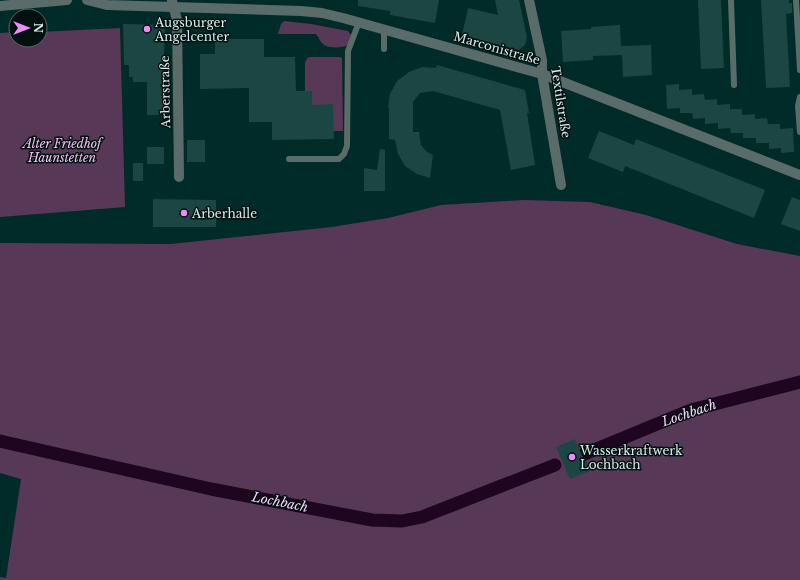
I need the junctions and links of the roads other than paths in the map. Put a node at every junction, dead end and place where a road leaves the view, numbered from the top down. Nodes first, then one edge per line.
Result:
1 (67, 0) edge
2 (87, 0) edge
3 (529, 0) edge
4 (730, 0) edge
5 (796, 0) edge
6 (172, 4) edge
7 (0, 6) edge
8 (359, 22) junction
9 (384, 30) junction
10 (384, 49) dead end
11 (800, 70) edge
12 (542, 74) junction
13 (734, 84) dead end
14 (800, 96) edge
15 (800, 132) edge
16 (289, 159) dead end
17 (800, 175) edge
18 (179, 176) dead end
19 (561, 185) dead end

1 - 7 street
2 - 6 street, Marconistraße
3 - 12 street, Textilstraße
4 - 13 lane
5 - 11 lane
6 - 8 street, Marconistraße
6 - 18 street, Arberstraße
8 - 9 street, Marconistraße
8 - 16 lane
9 - 10 lane
9 - 12 street, Marconistraße
12 - 17 street, Marconistraße
12 - 19 street, Textilstraße
14 - 15 lane

